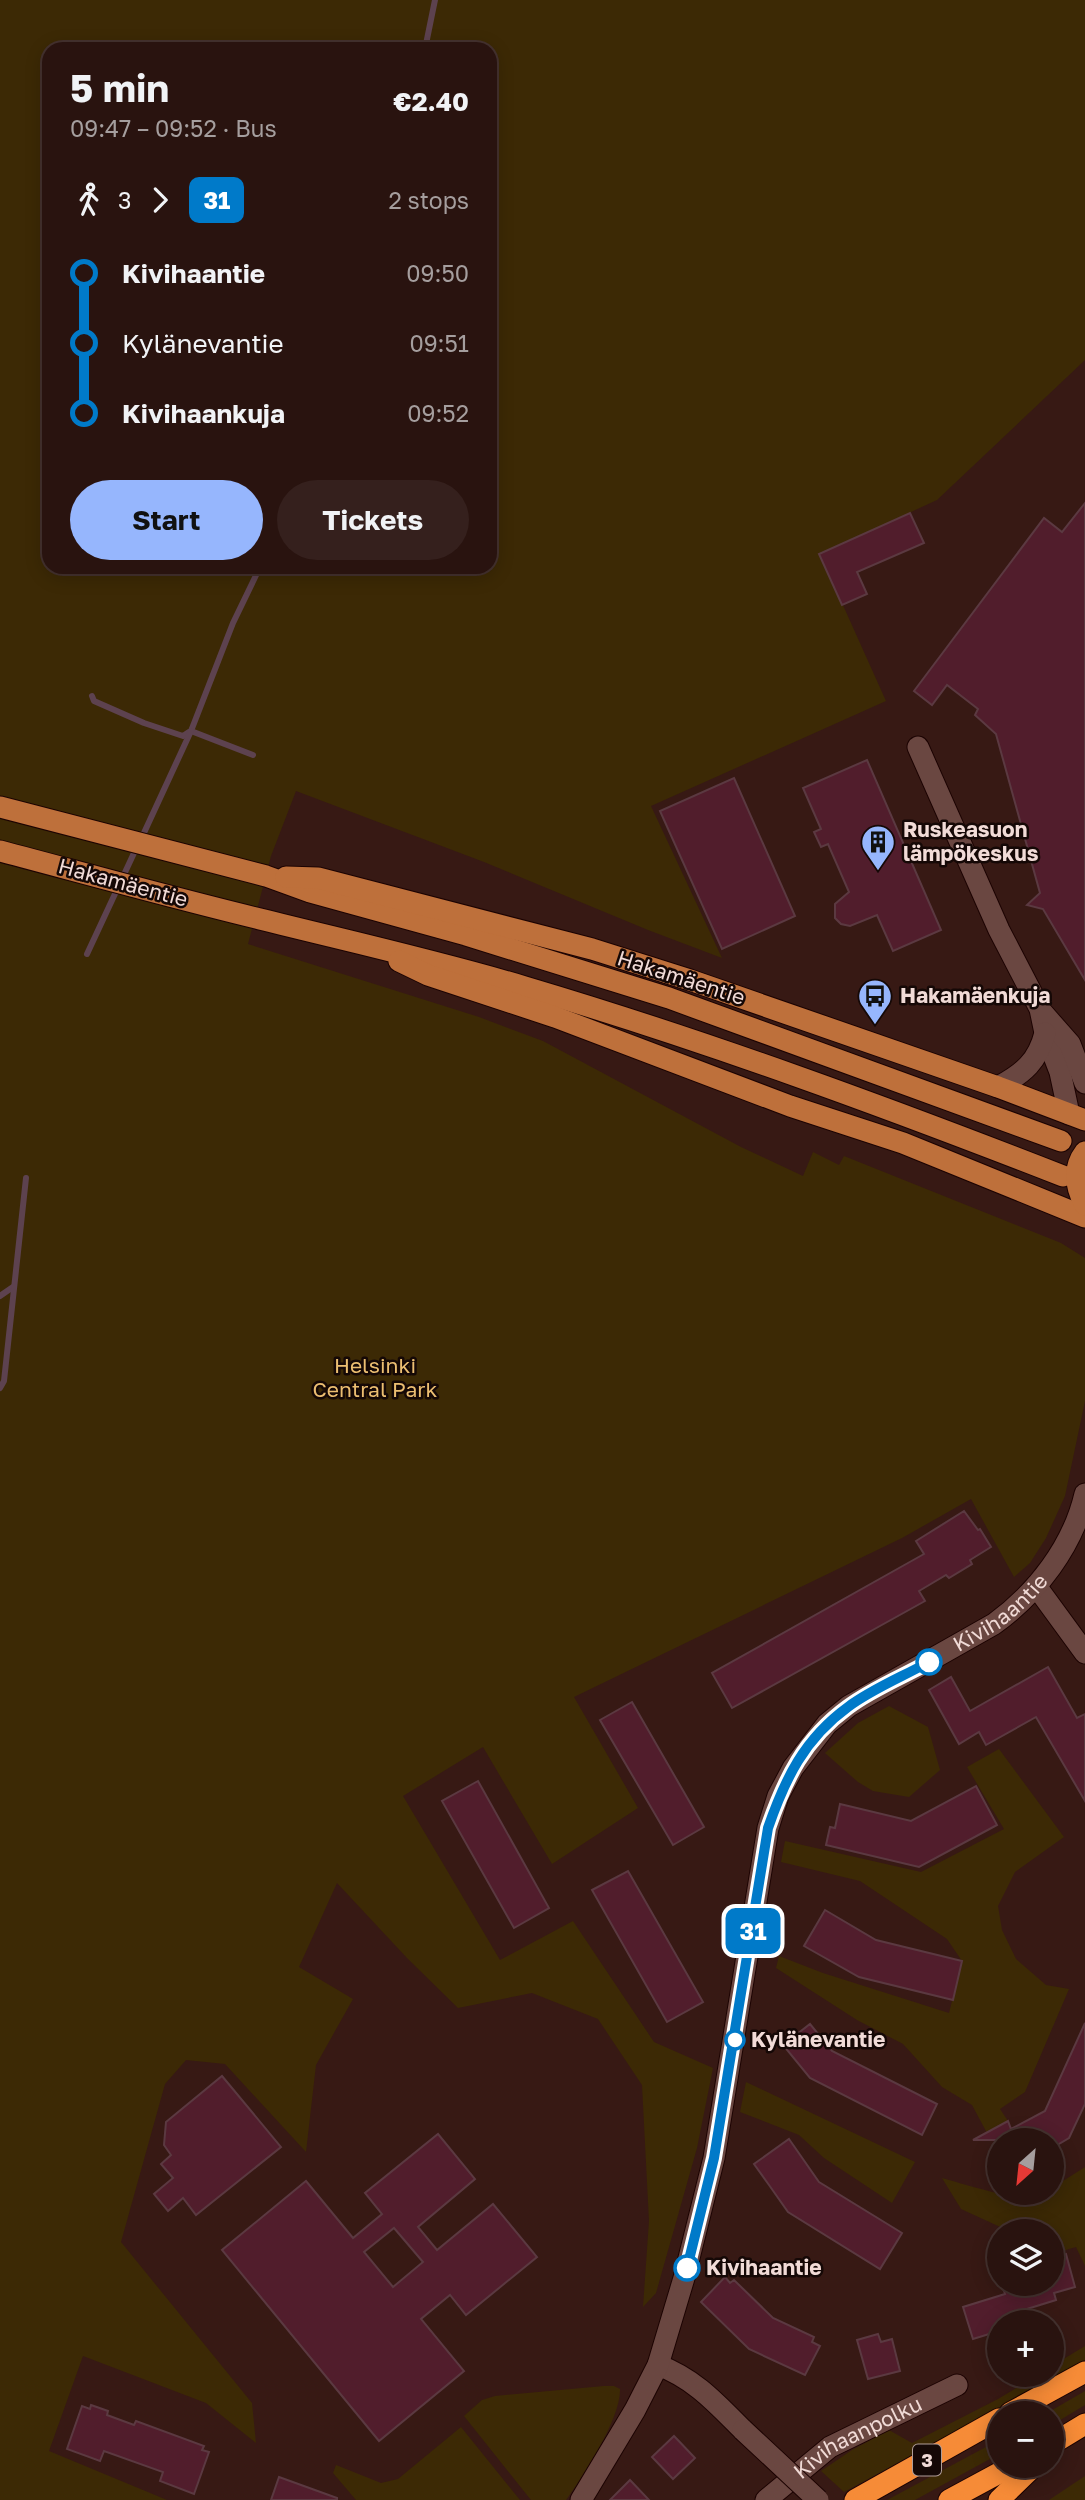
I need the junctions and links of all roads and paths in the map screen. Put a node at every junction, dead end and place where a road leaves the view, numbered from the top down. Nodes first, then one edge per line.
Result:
1 (918, 747) dead end
2 (0, 807) edge
3 (0, 851) edge
4 (266, 876) junction
5 (369, 946) junction
6 (1040, 1009) junction
7 (1045, 1033) junction
8 (1085, 1083) edge
9 (998, 1087) junction
10 (1077, 1117) edge
11 (1061, 1140) dead end
12 (1075, 1166) edge
13 (1085, 1205) edge
14 (1085, 1217) edge
15 (1085, 1494) edge
16 (1036, 1586) junction
17 (1085, 1653) edge
18 (658, 2365) junction
19 (1085, 2372) edge
20 (957, 2385) dead end
21 (1032, 2401) edge
22 (1085, 2424) edge
23 (987, 2426) edge
24 (1064, 2438) edge
25 (990, 2478) edge
26 (1022, 2478) edge
27 (581, 2500) edge
28 (766, 2500) edge
29 (818, 2500) edge
30 (855, 2500) edge
31 (949, 2500) edge
32 (999, 2500) edge

1 - 6 street
2 - 4 main road, Hakamäentie
3 - 5 main road, Hakamäentie
4 - 9 main road, Hakamäentie
4 - 11 main road, Hakamäentie
5 - 12 main road, Hakamäentie
5 - 14 main road, Hakamäentie
6 - 7 street
6 - 8 street
7 - 9 street
7 - 10 street
9 - 10 main road, Hakamäentie
10 - 12 main road
12 - 13 main road
15 - 16 street, Kivihaantie
16 - 17 street
16 - 18 street, Kivihaantie
18 - 27 street, Kivihaantie
18 - 29 street, bridge
19 - 21 highway
20 - 28 street, Kivihaanpolku
22 - 24 highway
23 - 30 highway, 3
25 - 31 highway, 3
26 - 32 highway

